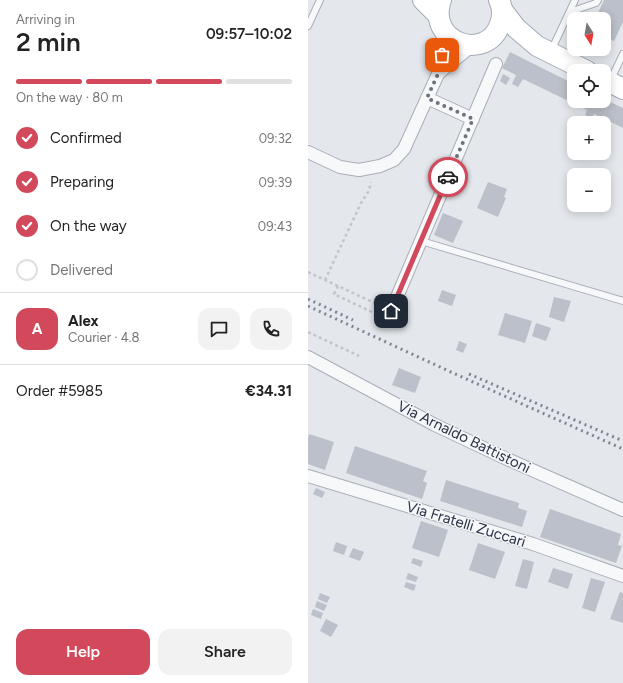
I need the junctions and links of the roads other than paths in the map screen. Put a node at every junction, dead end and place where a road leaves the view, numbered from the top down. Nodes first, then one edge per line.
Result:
1 (320, 0) edge
2 (423, 0) edge
3 (575, 0) edge
4 (598, 0) edge
5 (501, 6) edge
6 (570, 12) joint
7 (441, 15) edge
8 (567, 16) edge
9 (308, 26) edge
10 (480, 43) junction
11 (544, 49) junction
12 (623, 54) edge
13 (496, 64) dead end
14 (573, 64) edge
15 (438, 74) junction
16 (612, 83) edge
17 (427, 98) junction
18 (473, 119) junction
19 (308, 152) edge
20 (421, 241) junction
21 (623, 301) edge
22 (391, 311) road end
23 (308, 357) edge
24 (308, 476) edge
25 (623, 510) edge
26 (623, 576) edge

1 - 9 lane
2 - 7 main road
3 - 6 lane
4 - 6 lane
5 - 10 main road
5 - 11 main road
7 - 10 main road
7 - 15 street
8 - 11 lane
10 - 11 main road
10 - 15 street
11 - 14 main road
12 - 16 lane
13 - 18 street
15 - 17 street
17 - 18 street
17 - 19 street
18 - 20 street
20 - 21 lane
20 - 22 street
23 - 25 street, Via Arnaldo Battistoni
24 - 26 street, Via Fratelli Zuccari

